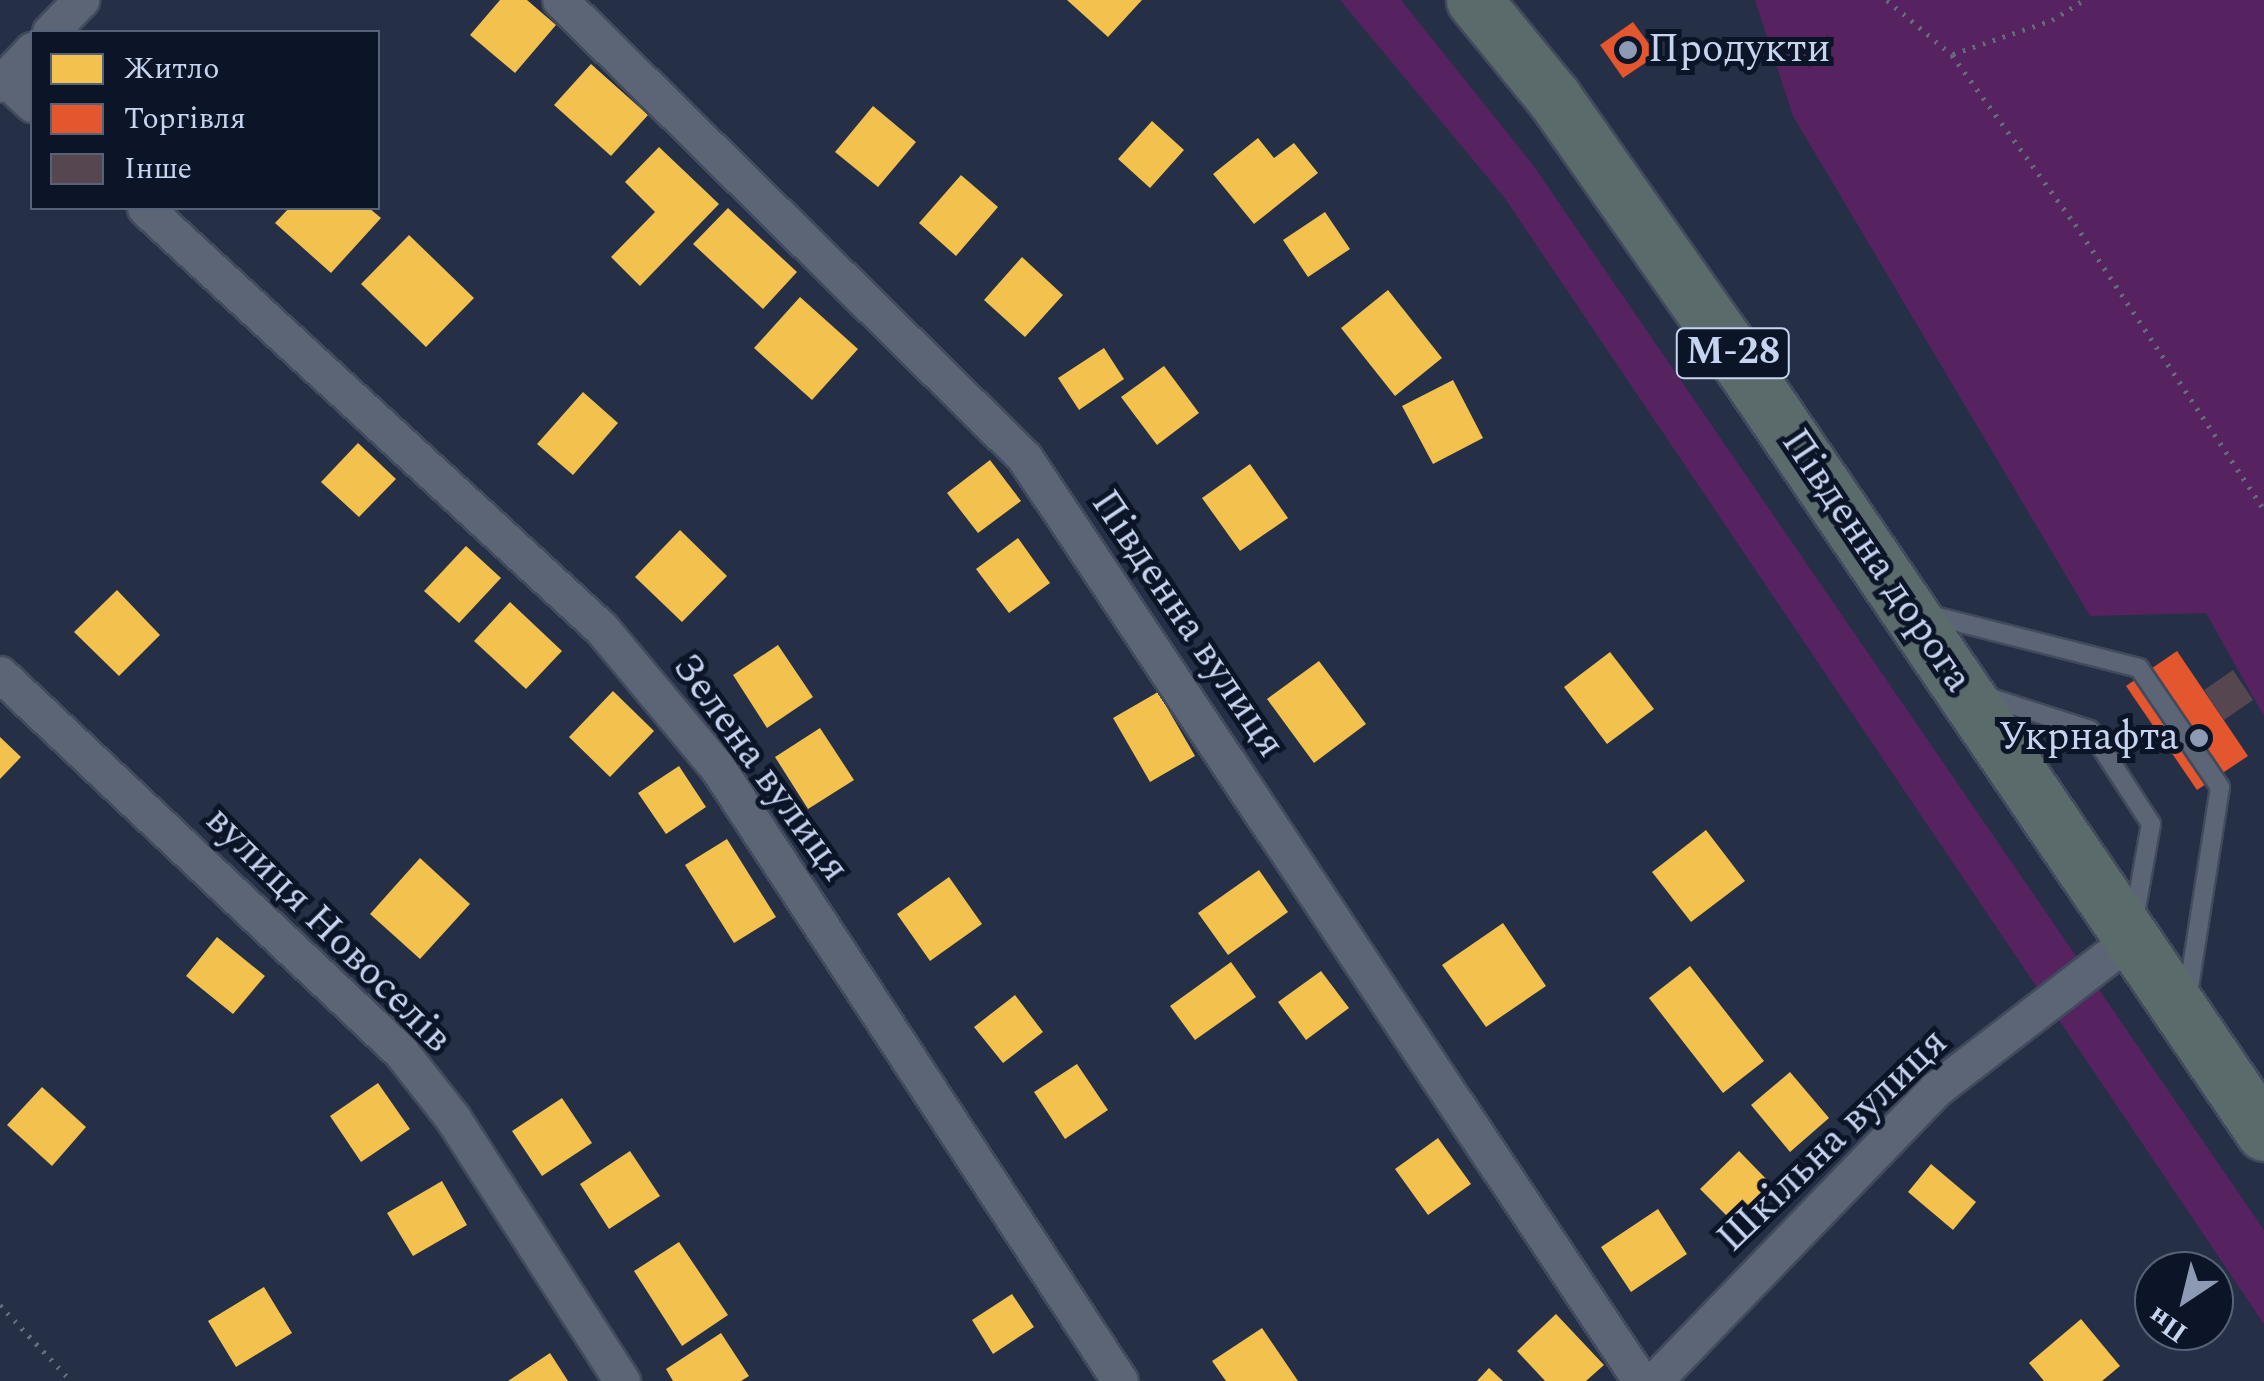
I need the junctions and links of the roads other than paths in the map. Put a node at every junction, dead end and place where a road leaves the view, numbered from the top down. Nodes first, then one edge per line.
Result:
1 (81, 0) edge
2 (560, 0) edge
3 (1474, 0) edge
4 (52, 30) edge
5 (30, 52) edge
6 (2, 82) edge
7 (30, 103) edge
8 (146, 210) edge
9 (1910, 610) junction
10 (0, 674) edge
11 (1964, 690) junction
12 (2131, 940) junction
13 (2185, 1016) junction
14 (2264, 1133) edge
15 (622, 1381) edge
16 (1120, 1381) edge
17 (1641, 1381) edge
18 (1654, 1381) edge

1 - 4 street
2 - 17 street, Південна вулиця
3 - 9 highway, Південна дорога / М-28
5 - 6 street
6 - 7 street
8 - 16 street, Зелена вулиця
9 - 11 highway, Південна дорога / М-28
9 - 13 lane
10 - 15 street, вулиця Новоселів
11 - 12 highway, Південна дорога / М-28
11 - 12 lane
12 - 13 highway, Південна дорога / М-28
12 - 18 street, Шкільна вулиця
13 - 14 highway, Південна дорога / М-28

